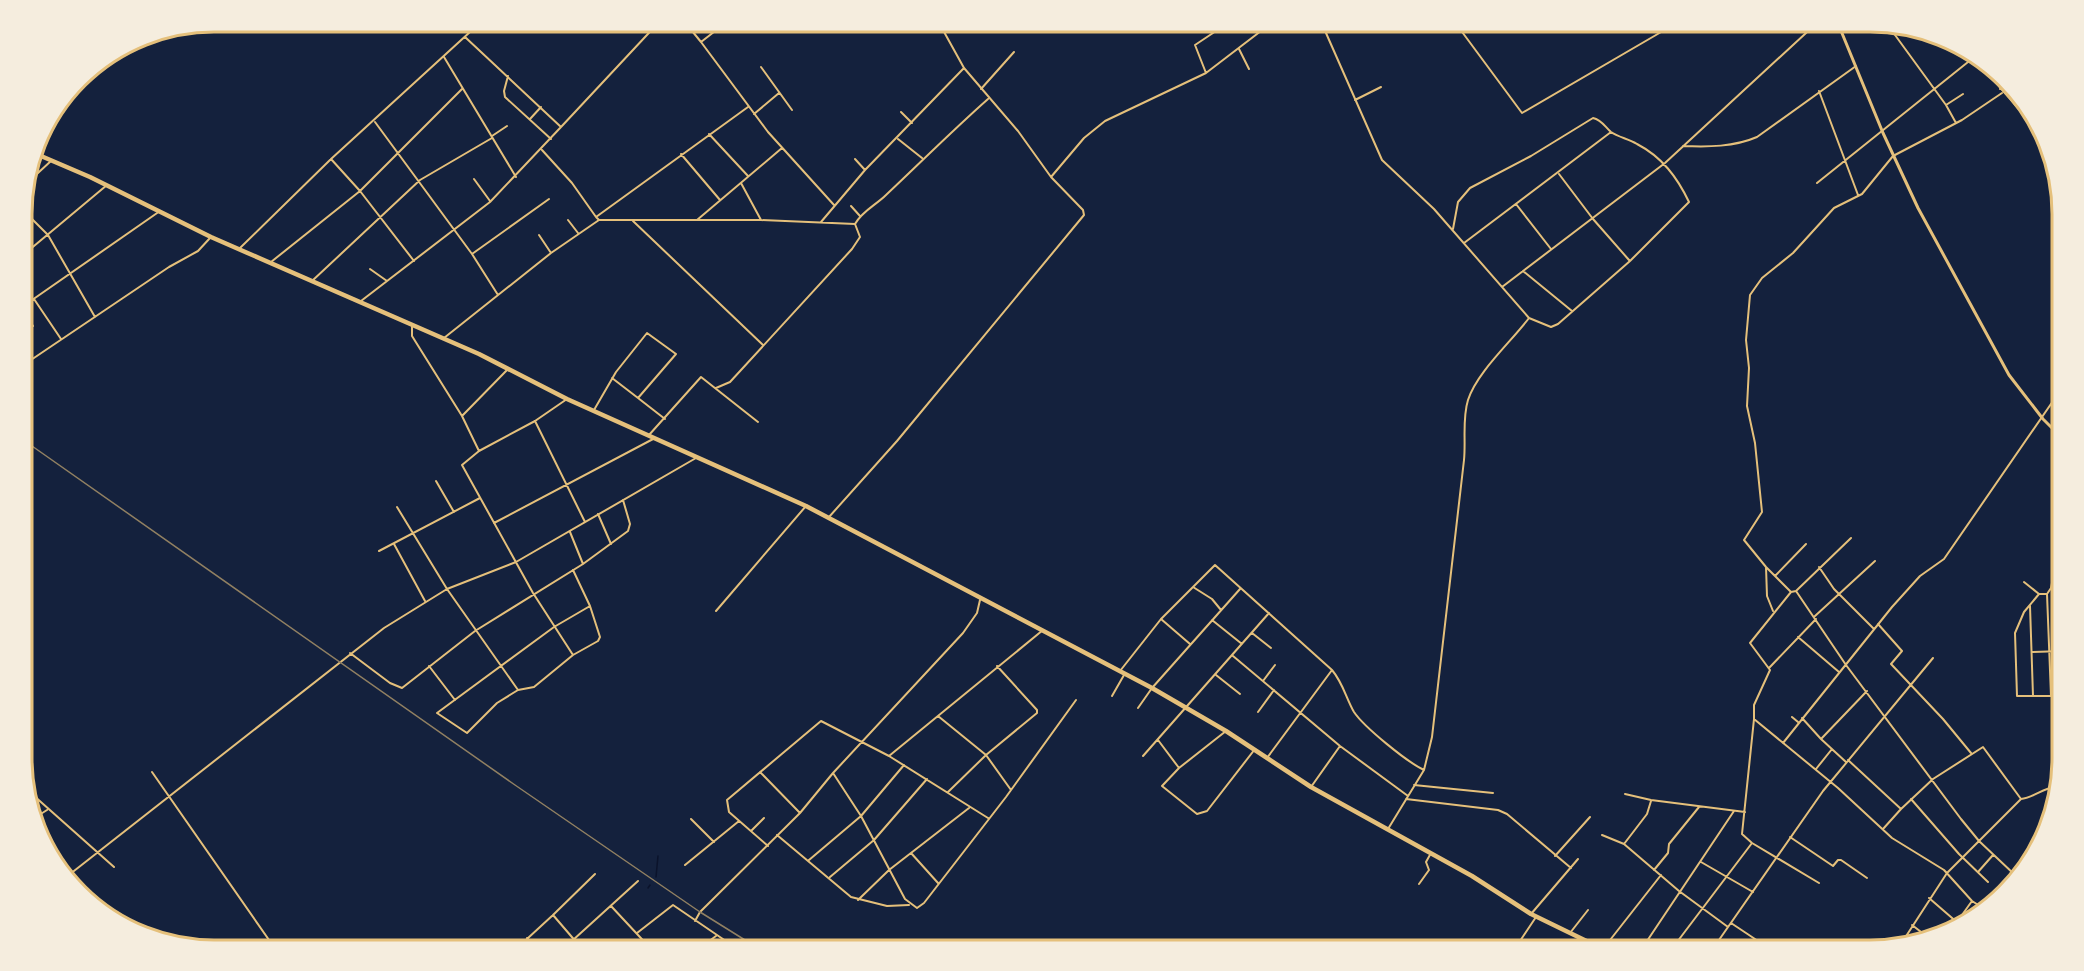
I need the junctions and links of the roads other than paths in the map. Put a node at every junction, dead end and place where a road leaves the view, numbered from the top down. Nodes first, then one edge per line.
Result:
1 (470, 32) edge
2 (650, 32) edge
3 (693, 32) edge
4 (714, 32) edge
5 (944, 32) edge
6 (1215, 32) edge
7 (1262, 32) edge
8 (1327, 32) edge
9 (1462, 32) edge
10 (1661, 32) edge
11 (1807, 32) edge
12 (1842, 32) edge
13 (1894, 33) edge
14 (465, 37) junction
15 (701, 42) junction
16 (1239, 49) junction
17 (1014, 52) dead end
18 (444, 57) junction
19 (1969, 61) edge
20 (1856, 66) junction
21 (761, 68) dead end
22 (964, 68) junction
23 (1250, 69) dead end
24 (1206, 74) junction
25 (508, 76) junction
26 (1993, 80) edge
27 (1381, 87) dead end
28 (462, 89) junction
29 (1937, 89) junction
30 (2000, 89) joint
31 (981, 90) junction
32 (1819, 91) junction
33 (779, 93) junction
34 (1964, 93) dead end
35 (2002, 93) junction
36 (988, 99) junction
37 (1354, 100) junction
38 (1946, 105) junction
39 (541, 107) junction
40 (748, 107) junction
41 (792, 111) dead end
42 (902, 112) dead end
43 (754, 114) junction
44 (2024, 117) edge
45 (530, 120) junction
46 (374, 121) junction
47 (912, 123) junction
48 (1956, 123) junction
49 (507, 126) dead end
50 (561, 127) junction
51 (1611, 132) junction
52 (1883, 133) junction
53 (708, 134) junction
54 (491, 137) junction
55 (551, 139) junction
56 (897, 139) junction
57 (1683, 146) junction
58 (782, 148) junction
59 (542, 150) junction
60 (399, 153) junction
61 (681, 154) junction
62 (41, 156) edge
63 (1893, 156) junction
64 (922, 158) junction
65 (331, 159) junction
66 (855, 159) dead end
67 (52, 160) junction
68 (1845, 162) junction
69 (1665, 163) junction
70 (866, 170) junction
71 (1559, 174) junction
72 (36, 175) edge
73 (748, 176) junction
74 (516, 177) junction
75 (1052, 177) junction
76 (474, 178) dead end
77 (420, 180) junction
78 (741, 183) junction
79 (1817, 183) dead end
80 (107, 185) junction
81 (360, 191) junction
82 (1858, 196) junction
83 (549, 199) dead end
84 (720, 200) junction
85 (490, 202) junction
86 (1516, 204) junction
87 (834, 205) junction
88 (851, 206) dead end
89 (161, 210) junction
90 (860, 216) junction
91 (379, 217) junction
92 (598, 218) junction
93 (32, 219) edge
94 (1593, 219) junction
95 (568, 220) dead end
96 (761, 220) junction
97 (633, 221) junction
98 (697, 221) junction
99 (821, 222) junction
100 (855, 224) junction
101 (1453, 229) junction
102 (455, 230) junction
103 (578, 233) junction
104 (539, 234) dead end
105 (48, 235) junction
106 (211, 237) junction
107 (1464, 243) junction
108 (32, 248) edge
109 (240, 248) junction
110 (1551, 249) junction
111 (551, 253) junction
112 (472, 254) junction
113 (414, 261) junction
114 (1630, 261) junction
115 (270, 262) junction
116 (370, 269) dead end
117 (1523, 271) junction
118 (71, 274) junction
119 (312, 281) junction
120 (387, 281) junction
121 (1502, 287) junction
122 (498, 295) junction
123 (34, 299) joint
124 (359, 304) junction
125 (1572, 311) junction
126 (95, 317) junction
127 (1529, 318) junction
128 (412, 326) junction
129 (62, 339) junction
130 (442, 340) junction
131 (763, 345) junction
132 (32, 359) edge
133 (509, 369) junction
134 (612, 378) junction
135 (716, 388) junction
136 (638, 398) junction
137 (567, 399) junction
138 (2052, 404) edge
139 (594, 410) junction
140 (462, 416) junction
141 (665, 419) junction
142 (2043, 419) junction
143 (535, 421) junction
144 (758, 422) dead end
145 (2052, 428) edge
146 (649, 435) junction
147 (655, 438) junction
148 (479, 451) junction
149 (696, 458) junction
150 (436, 481) dead end
151 (567, 486) junction
152 (480, 498) junction
153 (623, 500) junction
154 (806, 506) junction
155 (397, 507) dead end
156 (454, 512) junction
157 (598, 514) junction
158 (829, 517) junction
159 (585, 522) junction
160 (494, 523) junction
161 (570, 532) junction
162 (412, 533) junction
163 (1851, 538) dead end
164 (394, 543) junction
165 (611, 544) junction
166 (1806, 544) dead end
167 (379, 551) dead end
168 (1875, 561) dead end
169 (516, 562) junction
170 (583, 564) junction
171 (1766, 567) junction
172 (1818, 567) junction
173 (573, 570) junction
174 (1775, 576) junction
175 (2024, 582) dead end
176 (2052, 583) edge
177 (1193, 587) junction
178 (2051, 588) joint
179 (447, 589) junction
180 (1240, 589) junction
181 (1797, 591) junction
182 (533, 592) junction
183 (1791, 592) junction
184 (1840, 594) junction
185 (2039, 594) junction
186 (2047, 594) junction
187 (980, 597) junction
188 (425, 601) junction
189 (2030, 604) junction
190 (590, 606) junction
191 (716, 611) dead end
192 (1221, 611) junction
193 (1774, 612) junction
194 (1269, 613) junction
195 (1816, 617) junction
196 (1161, 619) junction
197 (1212, 621) junction
198 (1878, 624) junction
199 (554, 627) junction
200 (1875, 629) junction
201 (1043, 630) junction
202 (475, 631) junction
203 (1252, 633) junction
204 (1798, 637) junction
205 (1190, 644) junction
206 (1242, 644) junction
207 (1271, 648) dead end
208 (2050, 651) junction
209 (2033, 652) junction
210 (350, 653) junction
211 (573, 655) junction
212 (1233, 656) junction
213 (1933, 658) dead end
214 (429, 666) junction
215 (500, 666) junction
216 (997, 666) junction
217 (1275, 666) dead end
218 (1846, 666) junction
219 (1769, 668) junction
220 (1332, 670) junction
221 (1122, 673) junction
222 (1840, 673) junction
223 (1216, 675) junction
224 (1263, 681) junction
225 (1910, 685) junction
226 (1152, 688) junction
227 (518, 690) junction
228 (1274, 690) junction
229 (1867, 691) junction
230 (1240, 694) dead end
231 (1112, 696) dead end
232 (2034, 696) junction
233 (2051, 696) joint
234 (455, 700) junction
235 (1076, 700) dead end
236 (1137, 708) dead end
237 (1188, 708) junction
238 (1258, 712) dead end
239 (1300, 714) junction
240 (1884, 714) junction
241 (937, 715) junction
242 (1792, 717) dead end
243 (1802, 718) junction
244 (1754, 719) junction
245 (1798, 722) junction
246 (1226, 731) junction
247 (1821, 739) junction
248 (1158, 740) junction
249 (864, 742) junction
250 (1783, 743) junction
251 (1341, 746) junction
252 (1255, 749) junction
253 (1832, 749) junction
254 (987, 754) junction
255 (1971, 754) junction
256 (889, 756) junction
257 (1143, 756) dead end
258 (1266, 758) junction
259 (1847, 761) junction
260 (905, 765) junction
261 (1179, 768) junction
262 (1424, 770) junction
263 (1816, 770) junction
264 (152, 772) dead end
265 (760, 772) junction
266 (832, 773) junction
267 (927, 779) junction
268 (1933, 779) junction
269 (1830, 781) junction
270 (1414, 785) junction
271 (1311, 787) junction
272 (2050, 787) edge
273 (1011, 790) junction
274 (948, 792) junction
275 (1493, 794) dead end
276 (1625, 794) dead end
277 (171, 796) junction
278 (1407, 797) junction
279 (1911, 799) junction
280 (2021, 799) junction
281 (1651, 800) junction
282 (37, 801) edge
283 (969, 807) junction
284 (1700, 807) junction
285 (1901, 809) junction
286 (46, 810) junction
287 (1734, 811) junction
288 (1745, 812) junction
289 (800, 813) junction
290 (41, 814) edge
291 (861, 816) junction
292 (1590, 817) dead end
293 (764, 818) dead end
294 (988, 818) junction
295 (691, 819) dead end
296 (739, 821) junction
297 (1388, 829) junction
298 (1883, 829) junction
299 (751, 831) junction
300 (777, 835) junction
301 (1602, 835) dead end
302 (1790, 837) junction
303 (874, 840) junction
304 (1979, 841) junction
305 (714, 842) junction
306 (1752, 843) junction
307 (1624, 844) junction
308 (768, 846) junction
309 (911, 853) junction
310 (1431, 853) junction
311 (99, 854) junction
312 (1555, 855) junction
313 (1993, 855) junction
314 (1776, 856) junction
315 (1962, 858) junction
316 (1578, 859) dead end
317 (809, 860) junction
318 (1701, 862) junction
319 (685, 865) dead end
320 (114, 867) dead end
321 (1571, 868) junction
322 (889, 870) junction
323 (1654, 870) junction
324 (73, 872) edge
325 (1978, 872) junction
326 (2012, 872) edge
327 (1947, 873) junction
328 (596, 874) dead end
329 (1661, 875) junction
330 (830, 878) junction
331 (1725, 878) junction
332 (1867, 878) dead end
333 (638, 881) dead end
334 (1988, 882) dead end
335 (938, 883) junction
336 (1819, 883) dead end
337 (1419, 884) dead end
338 (1679, 891) junction
339 (1753, 892) junction
340 (1929, 898) junction
341 (858, 900) junction
342 (1972, 901) junction
343 (1977, 904) edge
344 (909, 905) junction
345 (611, 906) junction
346 (1702, 909) junction
347 (1588, 910) dead end
348 (1964, 914) edge
349 (553, 915) junction
350 (1534, 915) junction
351 (1954, 919) edge
352 (695, 921) junction
353 (1731, 923) junction
354 (1912, 925) junction
355 (1728, 927) junction
356 (1921, 932) edge
357 (637, 933) junction
358 (1570, 933) junction
359 (716, 936) junction
360 (1906, 936) edge
361 (527, 938) edge
362 (574, 939) joint
363 (1520, 939) edge
364 (1583, 939) edge
365 (1612, 939) edge
366 (1648, 939) edge
367 (1679, 939) edge
368 (1720, 939) edge
369 (1755, 939) edge
370 (269, 940) edge
371 (643, 940) edge
372 (711, 940) edge
373 (722, 940) edge

1 - 14 street
2 - 50 street
3 - 15 street
4 - 15 street
5 - 22 street
6 - 24 street
7 - 16 street
8 - 37 street
9 - 10 street
11 - 57 street
12 - 20 street
13 - 29 street
14 - 18 street
14 - 25 street
15 - 40 street
16 - 23 street
16 - 24 street
17 - 31 street
18 - 28 street
18 - 46 street
19 - 29 street
20 - 32 street
20 - 52 street
21 - 33 street
22 - 31 street
22 - 47 street
24 - 75 street
25 - 39 street
25 - 45 street
26 - 30 street
27 - 37 street
28 - 54 street
28 - 60 street
29 - 38 street
29 - 52 street
30 - 35 street
31 - 36 street
32 - 57 street
32 - 68 street
33 - 41 street
33 - 43 street
34 - 38 street
35 - 44 street
35 - 48 street
36 - 64 street
36 - 75 street
37 - 101 street
38 - 48 street
39 - 45 street
39 - 50 street
40 - 43 street
40 - 53 street
42 - 47 street
43 - 58 street
45 - 55 street
46 - 60 street
46 - 65 street
47 - 56 street
48 - 63 street
49 - 54 street
50 - 55 street
51 - 69 street
51 - 71 street
51 - 101 street
52 - 63 street
52 - 68 street
53 - 61 street
53 - 73 street
54 - 74 street
54 - 77 street
55 - 59 street
56 - 64 street
56 - 70 street
57 - 69 street
58 - 73 street
58 - 87 street
59 - 74 street
59 - 92 street
60 - 77 street
60 - 81 street
61 - 84 street
61 - 92 street
62 - 67 main road
63 - 82 street
63 - 142 street
64 - 90 street
65 - 81 street
65 - 109 street
66 - 70 street
67 - 72 street
67 - 80 main road
68 - 79 street
68 - 82 street
69 - 94 street
69 - 114 street
70 - 87 street
71 - 86 street
71 - 94 street
73 - 78 street
74 - 85 street
75 - 158 street
76 - 85 street
77 - 91 street
77 - 102 street
78 - 84 street
78 - 96 street
80 - 89 main road
80 - 105 street
81 - 91 street
81 - 115 street
82 - 171 street
83 - 112 street
84 - 98 street
85 - 102 street
86 - 107 street
86 - 110 street
87 - 99 street
88 - 90 street
89 - 106 main road
89 - 118 street
90 - 100 street
91 - 113 street
91 - 119 street
92 - 97 street
92 - 103 street
93 - 105 street
94 - 110 street
94 - 114 street
95 - 103 street
96 - 98 street
96 - 99 street
97 - 98 street
97 - 131 street
99 - 100 street
100 - 131 street
101 - 107 street
102 - 112 street
102 - 113 street
103 - 111 street
104 - 111 street
105 - 108 street
105 - 118 street
106 - 109 main road
106 - 126 street
107 - 121 street
109 - 115 main road
110 - 117 street
111 - 122 street
112 - 122 street
113 - 120 street
114 - 125 street
115 - 119 main road
116 - 120 street
117 - 121 street
117 - 125 street
118 - 123 street
118 - 126 street
119 - 124 main road
120 - 124 street
121 - 127 street
122 - 130 street
123 - 129 street
124 - 128 main road
125 - 127 street
126 - 129 street
127 - 262 street
128 - 130 main road
128 - 140 street
129 - 132 street
130 - 133 main road
131 - 135 street
133 - 137 main road
133 - 140 street
134 - 136 street
134 - 136 street
134 - 139 street
135 - 141 street
135 - 144 street
136 - 141 street
137 - 139 main road
137 - 143 street
138 - 142 street
139 - 146 main road
140 - 148 street
141 - 146 street
142 - 145 street
142 - 198 street
143 - 148 street
143 - 151 street
146 - 147 main road
147 - 149 main road
147 - 151 street
148 - 152 street
149 - 153 street
149 - 154 main road
150 - 156 street
151 - 159 street
151 - 160 street
152 - 156 street
152 - 160 street
153 - 157 street
153 - 165 street
154 - 158 main road
154 - 191 street
155 - 162 street
156 - 162 street
157 - 159 street
157 - 165 street
158 - 187 main road
159 - 161 street
160 - 169 street
161 - 169 street
161 - 170 street
162 - 164 street
162 - 179 street
163 - 172 street
164 - 167 street
164 - 188 street
165 - 170 street
166 - 174 street
168 - 184 street
169 - 179 street
169 - 182 street
170 - 173 street
171 - 174 street
171 - 193 street
172 - 181 street
172 - 184 street
173 - 182 street
173 - 190 street
174 - 183 street
175 - 185 street
176 - 178 street
177 - 180 street
177 - 192 street
177 - 196 street
178 - 186 street
179 - 188 street
179 - 202 street
180 - 192 street
180 - 194 street
181 - 183 street
181 - 195 street
182 - 199 street
182 - 202 street
183 - 193 street
184 - 195 street
184 - 200 street
185 - 186 street
185 - 189 street
186 - 208 street
187 - 201 main road
187 - 249 street
188 - 210 street
189 - 209 street
189 - 232 street
190 - 199 street
190 - 211 street
192 - 197 street
193 - 219 street
194 - 203 street
194 - 220 street
195 - 204 street
195 - 218 street
196 - 205 street
196 - 221 street
197 - 205 street
197 - 206 street
198 - 200 street
198 - 225 street
199 - 211 street
199 - 215 street
200 - 218 street
201 - 216 street
201 - 221 main road
202 - 214 street
202 - 215 street
203 - 206 street
203 - 207 street
204 - 219 street
204 - 222 street
205 - 226 street
206 - 212 street
208 - 209 street
208 - 233 street
209 - 232 street
210 - 214 street
210 - 277 street
211 - 227 street
212 - 223 street
212 - 224 street
213 - 225 street
214 - 234 street
215 - 227 street
215 - 234 street
216 - 241 street
216 - 254 street
217 - 224 street
218 - 222 street
218 - 229 street
219 - 244 street
220 - 239 street
220 - 262 street
221 - 226 main road
221 - 231 street
222 - 243 street
223 - 230 street
223 - 237 street
224 - 228 street
225 - 240 street
225 - 255 street
226 - 236 street
226 - 237 main road
227 - 234 street
228 - 238 street
228 - 239 street
229 - 240 street
229 - 247 street
232 - 233 street
235 - 273 street
237 - 246 main road
237 - 248 street
239 - 251 street
239 - 258 street
240 - 259 street
240 - 268 street
241 - 254 street
241 - 256 street
242 - 245 street
243 - 245 street
243 - 247 street
244 - 250 street
244 - 288 street
245 - 250 street
246 - 252 main road
246 - 261 street
247 - 253 street
248 - 257 street
248 - 261 street
249 - 256 street
249 - 265 street
249 - 266 street
250 - 263 street
251 - 271 street
251 - 278 street
252 - 258 main road
252 - 261 street
253 - 259 street
253 - 263 street
254 - 273 street
254 - 274 street
255 - 268 street
255 - 280 street
256 - 260 street
258 - 271 main road
259 - 269 street
259 - 285 street
260 - 267 street
260 - 291 street
262 - 270 street
263 - 269 street
264 - 277 street
265 - 289 street
265 - 296 street
266 - 289 street
266 - 291 street
267 - 274 street
267 - 303 street
268 - 279 street
268 - 304 street
269 - 298 street
269 - 302 street
270 - 275 street
270 - 278 street
271 - 297 main road
272 - 280 street
273 - 294 street
274 - 283 street
276 - 281 street
277 - 311 street
277 - 370 street
278 - 297 street
278 - 312 street
279 - 285 street
279 - 315 street
280 - 304 street
281 - 284 street
281 - 307 street
282 - 286 street
283 - 294 street
283 - 309 street
284 - 287 street
284 - 323 street
285 - 298 street
286 - 290 street
286 - 311 street
287 - 288 street
287 - 318 street
288 - 306 street
289 - 300 street
291 - 303 street
291 - 317 street
292 - 312 street
293 - 299 street
294 - 335 street
295 - 305 street
296 - 299 street
296 - 305 street
297 - 310 main road
298 - 327 street
299 - 308 street
300 - 308 street
300 - 317 street
301 - 307 street
302 - 314 street
302 - 332 street
303 - 322 street
303 - 330 street
304 - 313 street
304 - 315 street
305 - 319 street
306 - 314 street
306 - 331 street
307 - 323 street
308 - 352 street
309 - 322 street
309 - 335 street
310 - 337 street
310 - 350 main road
311 - 320 street
311 - 324 street
312 - 321 street
313 - 325 street
313 - 326 street
314 - 336 street
314 - 339 street
315 - 325 street
315 - 327 street
316 - 321 street
317 - 330 street
318 - 331 street
318 - 338 street
321 - 350 street
322 - 341 street
322 - 344 street
323 - 329 street
325 - 334 street
327 - 340 street
327 - 342 street
328 - 349 street
329 - 338 street
329 - 365 street
330 - 341 street
331 - 339 street
331 - 346 street
333 - 345 street
335 - 344 street
338 - 346 street
338 - 366 street
339 - 353 street
340 - 351 street
340 - 354 street
341 - 344 street
342 - 343 street
342 - 348 street
345 - 357 street
345 - 362 street
346 - 355 street
346 - 367 street
347 - 358 street
349 - 361 street
349 - 362 street
350 - 358 main road
350 - 363 street
352 - 357 street
352 - 359 street
353 - 355 street
353 - 369 street
354 - 356 street
354 - 360 street
355 - 368 street
357 - 371 street
358 - 364 main road
359 - 372 street
359 - 373 street

